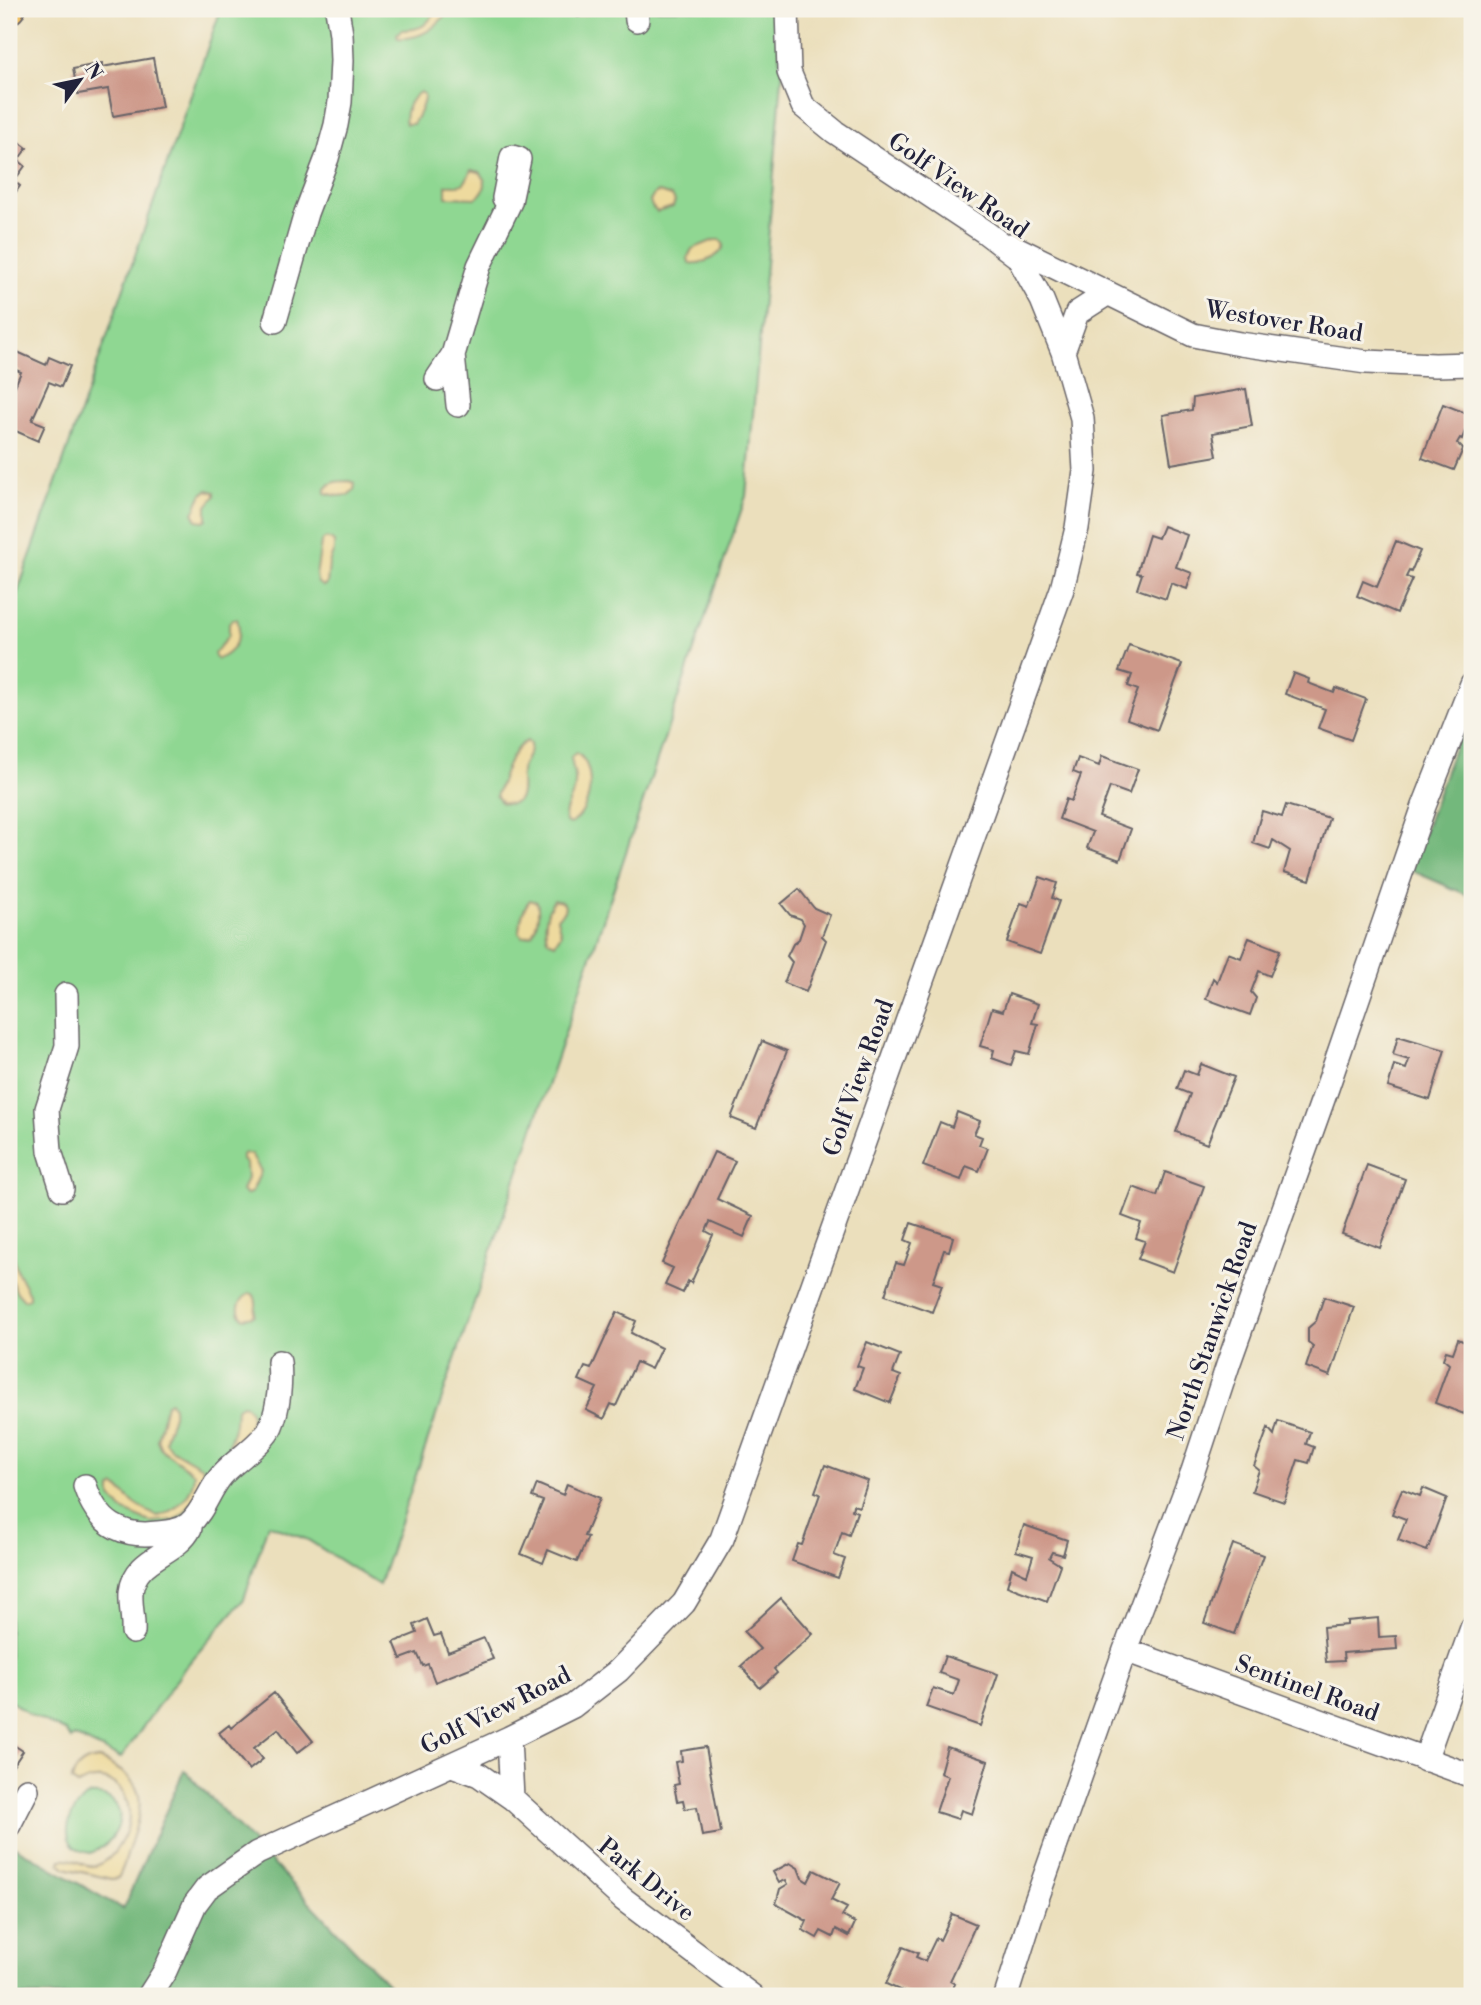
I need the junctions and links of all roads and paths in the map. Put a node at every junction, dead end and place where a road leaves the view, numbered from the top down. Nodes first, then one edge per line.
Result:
1 (337, 9) edge
2 (787, 9) edge
3 (504, 198) dead end
4 (985, 232) junction
5 (1108, 293) junction
6 (275, 321) dead end
7 (1063, 352) junction
8 (453, 355) junction
9 (1472, 364) edge
10 (437, 379) dead end
11 (458, 405) dead end
12 (1472, 684) edge
13 (66, 995) dead end
14 (62, 1189) dead end
15 (279, 1362) dead end
16 (85, 1486) dead end
17 (191, 1522) junction
18 (1472, 1628) edge
19 (133, 1632) dead end
20 (1125, 1650) junction
21 (509, 1738) junction
22 (1425, 1760) junction
23 (452, 1765) junction
24 (1472, 1776) edge
25 (27, 1790) dead end
26 (512, 1798) junction
27 (9, 1825) edge
28 (149, 1996) edge
29 (752, 1996) edge
30 (1006, 1996) edge

1 - 6 street
2 - 4 street, Golf View Road
3 - 8 street
4 - 5 street, Westover Road
4 - 7 street, Golf View Road
5 - 7 street
5 - 9 street, Westover Road
7 - 21 street, Golf View Road
8 - 10 street
8 - 11 street
12 - 20 street, North Stanwick Road
13 - 14 street
15 - 17 street
16 - 17 street
17 - 19 street
18 - 22 street
20 - 22 street, Sentinel Road
20 - 30 street, North Stanwick Road
21 - 23 street, Golf View Road
21 - 26 street
22 - 24 street, Sentinel Road
23 - 26 street, Park Drive
23 - 28 street, Golf View Road
25 - 27 street
26 - 29 street, Park Drive

